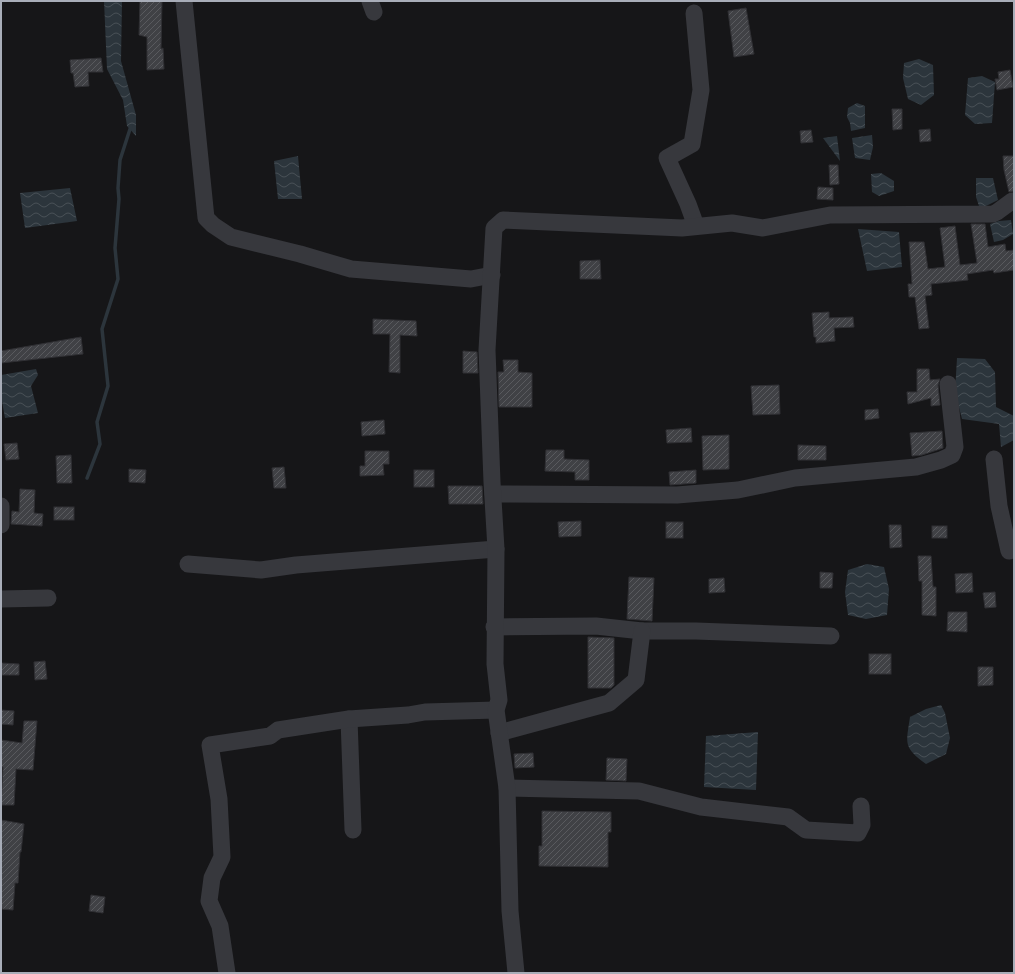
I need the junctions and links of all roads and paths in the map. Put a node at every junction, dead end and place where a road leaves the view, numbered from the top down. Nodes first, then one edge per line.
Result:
1 (184, 1) edge
2 (694, 13) dead end
3 (1014, 201) edge
4 (696, 226) junction
5 (492, 275) junction
6 (948, 384) dead end
7 (994, 459) dead end
8 (492, 494) junction
9 (1, 506) edge
10 (1, 510) edge
11 (1, 525) edge
12 (496, 548) junction
13 (1014, 549) edge
14 (188, 564) dead end
15 (48, 598) dead end
16 (1, 599) edge
17 (494, 627) junction
18 (642, 632) junction
19 (832, 636) dead end
20 (496, 710) junction
21 (349, 719) junction
22 (499, 733) junction
23 (507, 788) junction
24 (861, 806) dead end
25 (353, 830) dead end
26 (227, 973) edge
27 (516, 973) edge

1 - 5 street
2 - 4 street
3 - 4 street
4 - 5 street
5 - 8 street
6 - 8 street
7 - 13 street
8 - 12 street
9 - 10 street
10 - 11 street
12 - 14 street
12 - 17 street
15 - 16 street
17 - 18 street
17 - 20 street
18 - 19 street
18 - 22 street
20 - 21 street
20 - 22 street
21 - 25 street
21 - 26 street
22 - 23 street
23 - 24 street
23 - 27 street

